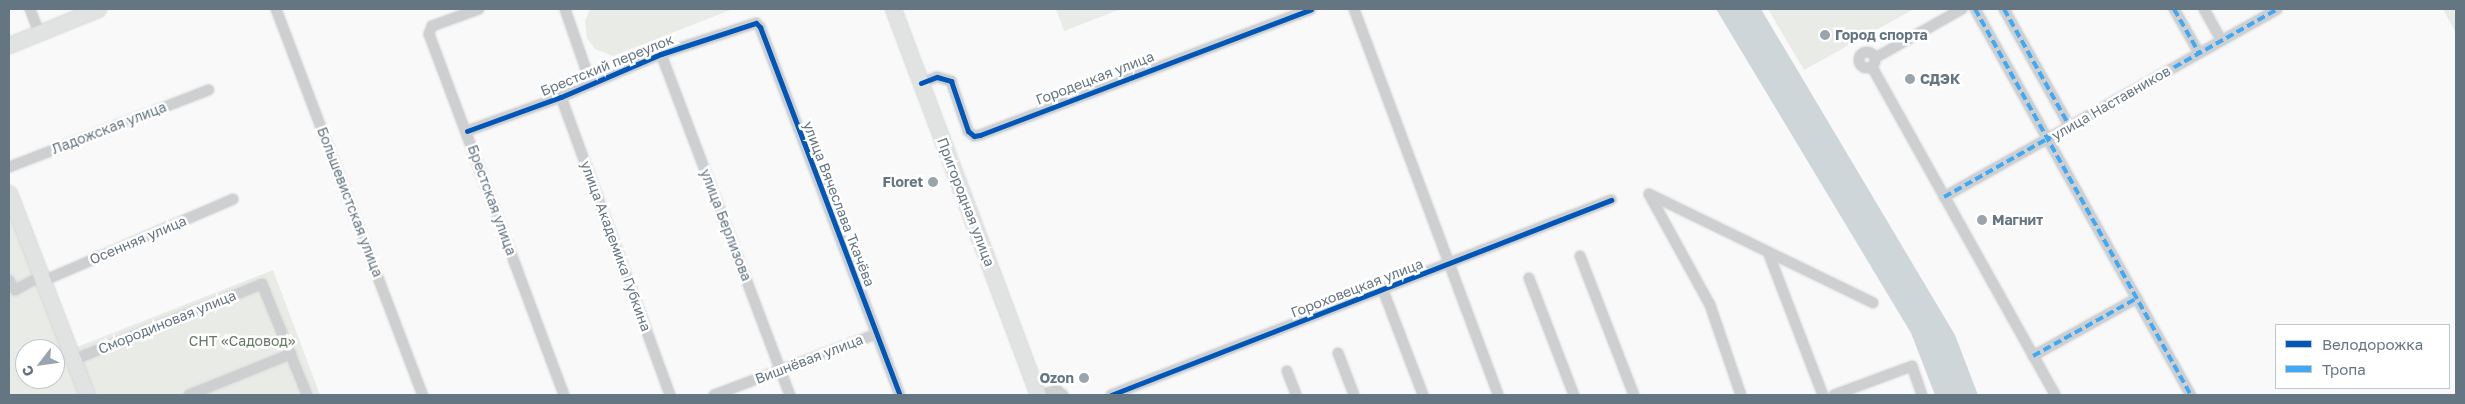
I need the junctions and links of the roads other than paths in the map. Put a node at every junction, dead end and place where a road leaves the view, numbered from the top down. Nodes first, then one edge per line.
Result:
1 (30, 9) edge
2 (98, 9) edge
3 (276, 9) edge
4 (479, 9) edge
5 (565, 9) edge
6 (893, 9) edge
7 (1311, 9) edge
8 (1354, 9) edge
9 (1962, 9) edge
10 (1975, 9) edge
11 (2004, 9) edge
12 (2174, 9) edge
13 (2204, 9) edge
14 (2277, 9) edge
15 (756, 23) joint
16 (38, 32) junction
17 (2221, 40) junction
18 (9, 45) edge
19 (2199, 53) junction
20 (661, 54) junction
21 (921, 83) junction
22 (591, 84) junction
23 (209, 90) dead end
24 (561, 97) junction
25 (2070, 127) junction
26 (467, 131) junction
27 (2048, 140) junction
28 (9, 167) edge
29 (9, 193) edge
30 (1944, 197) junction
31 (234, 199) dead end
32 (1611, 200) dead end
33 (1768, 252) junction
34 (1580, 256) dead end
35 (1448, 265) junction
36 (1529, 278) dead end
37 (9, 280) edge
38 (43, 281) junction
39 (1383, 290) junction
40 (2137, 298) junction
41 (1873, 304) dead end
42 (876, 334) junction
43 (1338, 352) dead end
44 (291, 354) junction
45 (2033, 356) junction
46 (73, 360) junction
47 (781, 369) junction
48 (1287, 371) dead end
49 (86, 395) edge
50 (189, 395) edge
51 (307, 395) edge
52 (424, 395) edge
53 (564, 395) edge
54 (670, 395) edge
55 (714, 395) edge
56 (790, 395) edge
57 (900, 395) edge
58 (1039, 395) edge
59 (1063, 395) edge
60 (1111, 395) edge
61 (1296, 395) edge
62 (1354, 395) edge
63 (1423, 395) edge
64 (1498, 395) edge
65 (1574, 395) edge
66 (1634, 395) edge
67 (1741, 395) edge
68 (1823, 395) edge
69 (1834, 395) edge
70 (1922, 395) edge
71 (2055, 395) edge
72 (2191, 395) edge

1 - 16 street
2 - 16 street
3 - 52 street, Большевистская улица
4 - 26 street, Брестская улица
5 - 22 street
6 - 21 street, Пригородная улица
7 - 21 street, Городецкая улица
8 - 35 street
9 - 30 street
10 - 27 street
11 - 25 street
12 - 19 street
13 - 17 street
14 - 17 street, улица Наставников
15 - 20 street, Брестский переулок
15 - 42 street, улица Вячеслава Ткачёва
16 - 18 street
17 - 19 street, улица Наставников
19 - 25 street, улица Наставников
20 - 22 street, Брестский переулок
20 - 47 street, улица Берлизова
21 - 58 street, Пригородная улица
22 - 24 street, Брестский переулок
23 - 28 street, Ладожская улица
24 - 26 street, Брестский переулок
24 - 54 street, улица Академика Губкина
25 - 27 street, улица Наставников
26 - 53 street, Брестская улица
27 - 30 street, улица Наставников
27 - 40 street
29 - 38 street
30 - 45 street
31 - 38 street, Осенняя улица
32 - 35 street, Гороховецкая улица
33 - 41 street
33 - 67 street
33 - 68 street
34 - 66 street
35 - 39 street, Гороховецкая улица
35 - 64 street
36 - 65 street
37 - 38 street, Осенняя улица
38 - 46 street
39 - 60 street, Гороховецкая улица
39 - 63 street
40 - 45 street
40 - 72 street
42 - 47 street, Вишнёвая улица
42 - 57 street, улица Вячеслава Ткачёва
43 - 62 street
44 - 46 street, Смородиновая улица
44 - 50 street
44 - 51 street
45 - 71 street
46 - 49 street
47 - 55 street, Вишнёвая улица
47 - 56 street, улица Берлизова
48 - 61 street
58 - 59 street
69 - 70 street

